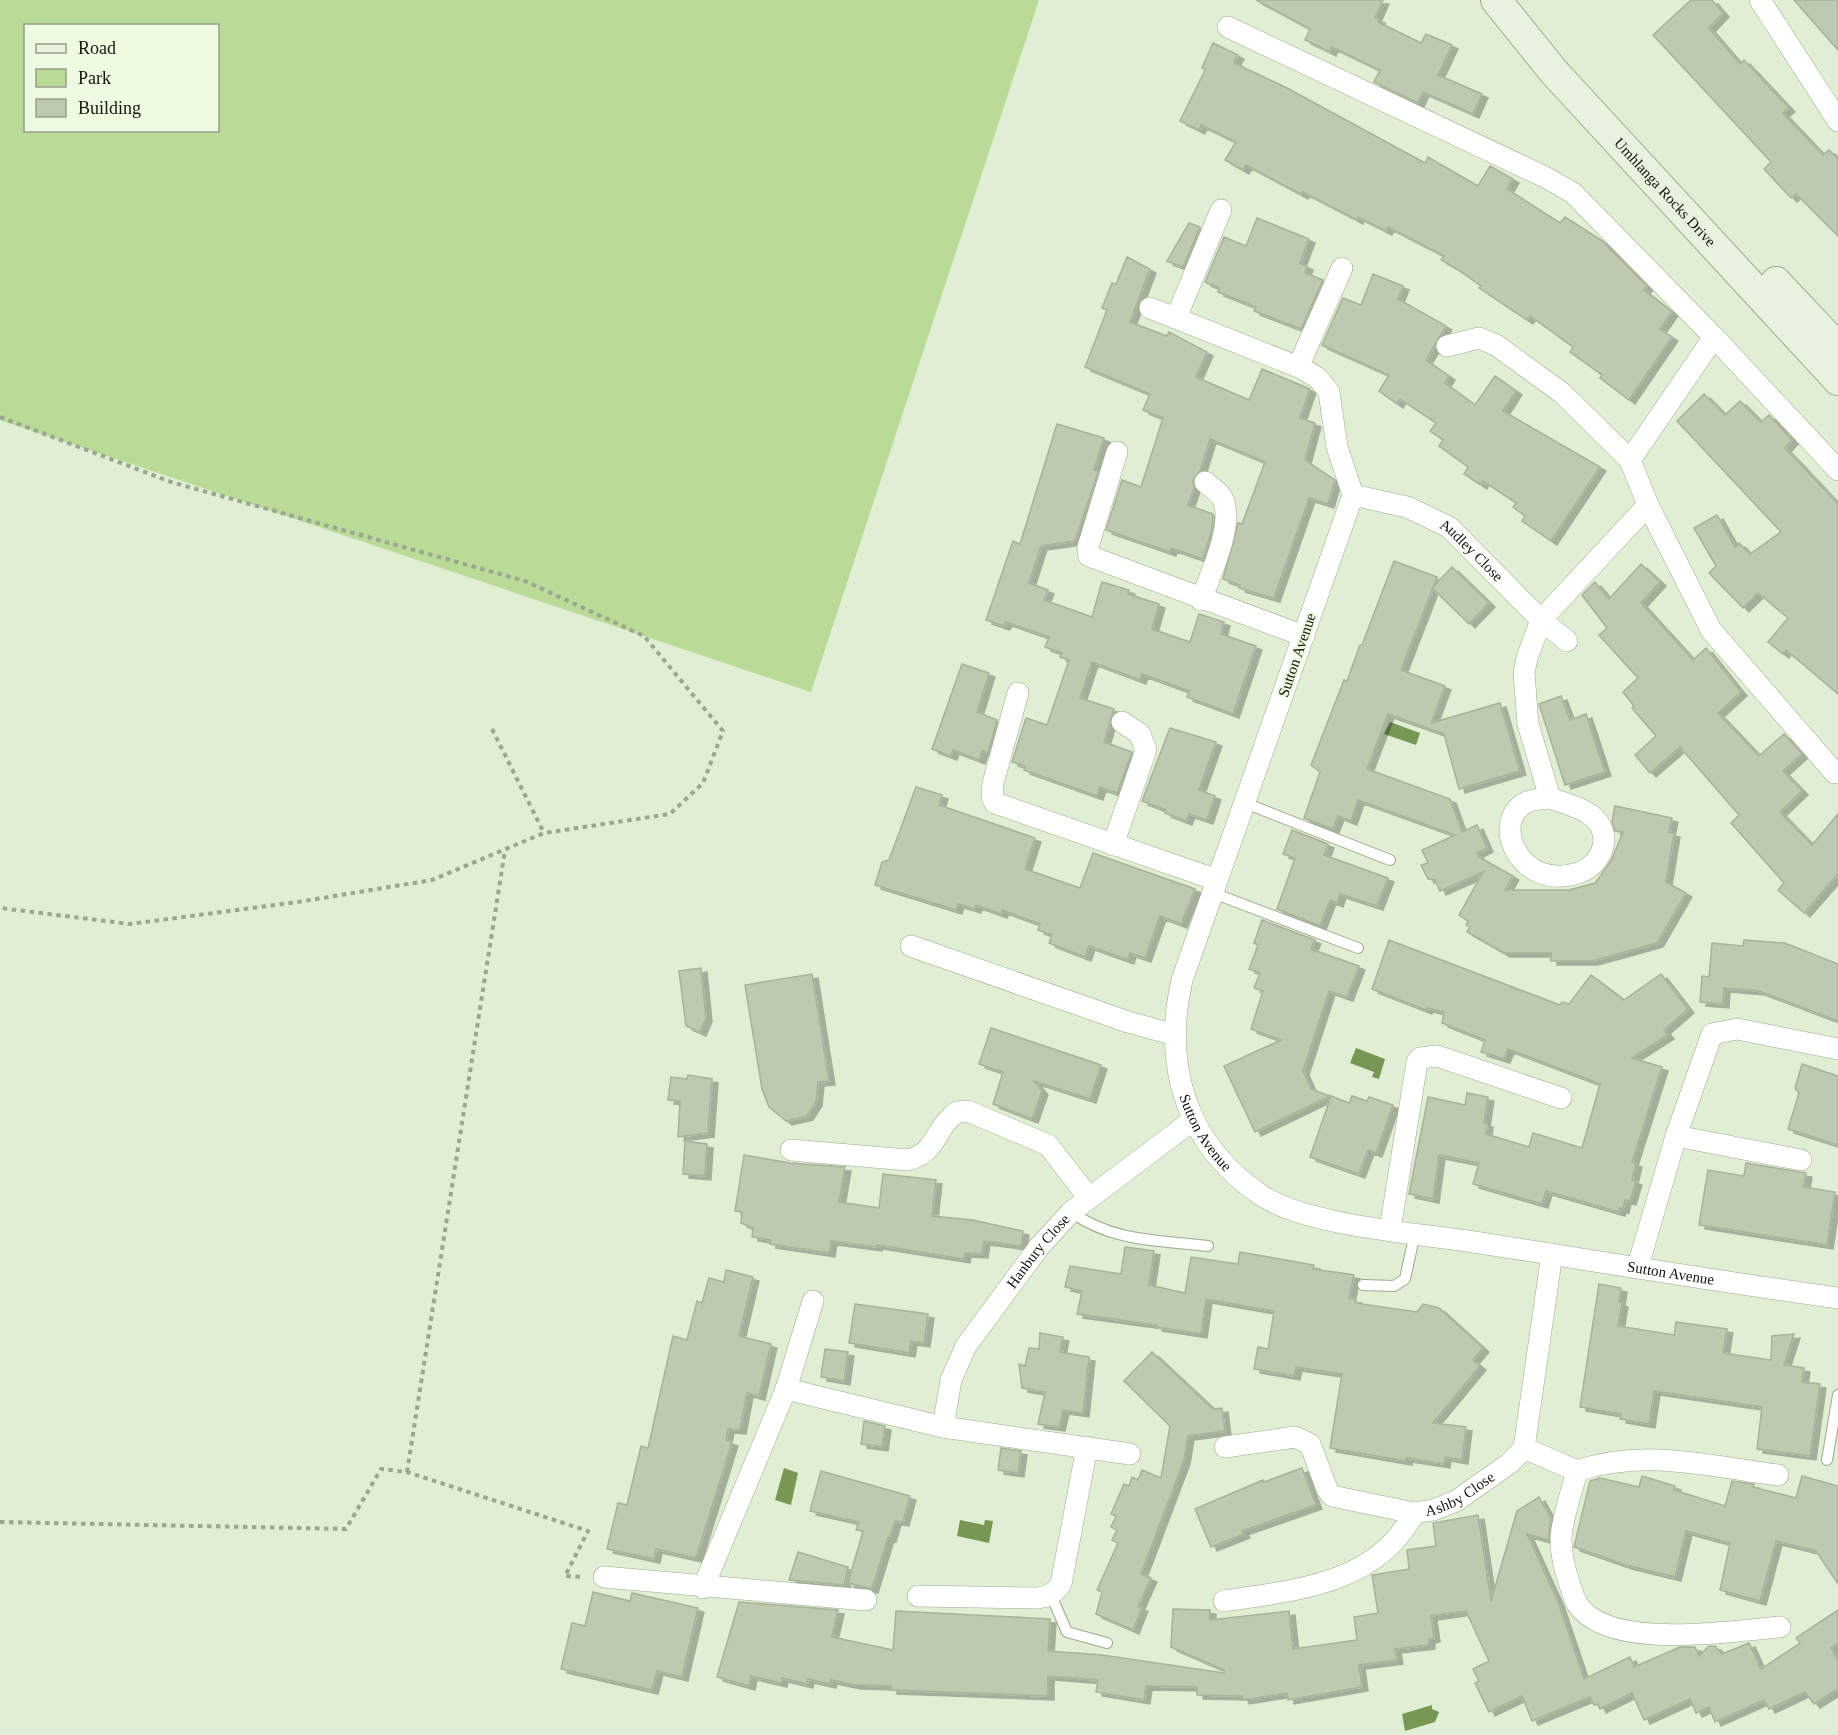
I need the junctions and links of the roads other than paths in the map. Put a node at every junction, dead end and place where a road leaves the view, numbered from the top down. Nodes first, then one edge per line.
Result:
1 (1496, 0) edge
2 (1520, 0) edge
3 (1760, 0) edge
4 (1228, 27) dead end
5 (1838, 121) edge
6 (1221, 210) dead end
7 (1342, 268) dead end
8 (1150, 308) dead end
9 (1176, 318) junction
10 (1714, 337) junction
11 (1447, 346) dead end
12 (1838, 348) edge
13 (1298, 367) junction
14 (1838, 380) edge
15 (1117, 452) dead end
16 (1630, 460) junction
17 (1838, 470) edge
18 (1205, 482) dead end
19 (1353, 495) junction
20 (1648, 505) junction
21 (1201, 600) junction
22 (1541, 620) junction
23 (1304, 636) junction
24 (1567, 641) dead end
25 (1018, 693) dead end
26 (1122, 722) dead end
27 (1835, 773) dead end
28 (1550, 798) junction
29 (1245, 803) junction
30 (1113, 845) junction
31 (1390, 860) dead end
32 (1215, 887) junction
33 (911, 946) dead end
34 (1358, 948) dead end
35 (1174, 1035) junction
36 (1838, 1049) edge
37 (1561, 1098) dead end
38 (1193, 1120) junction
39 (1676, 1136) junction
40 (790, 1150) dead end
41 (1801, 1160) dead end
42 (1089, 1198) junction
43 (1071, 1212) junction
44 (1390, 1230) junction
45 (1415, 1233) junction
46 (1208, 1246) dead end
47 (1552, 1254) junction
48 (1638, 1266) junction
49 (1363, 1285) dead end
50 (1838, 1298) edge
51 (813, 1301) dead end
52 (786, 1389) junction
53 (1838, 1395) edge
54 (943, 1427) junction
55 (1087, 1447) junction
56 (1226, 1447) dead end
57 (1524, 1448) junction
58 (1130, 1454) dead end
59 (1827, 1460) dead end
60 (1577, 1471) junction
61 (1778, 1475) dead end
62 (1414, 1513) junction
63 (604, 1577) dead end
64 (703, 1588) junction
65 (1051, 1595) junction
66 (918, 1596) dead end
67 (866, 1600) dead end
68 (1224, 1601) dead end
69 (1780, 1628) dead end
70 (1107, 1642) dead end

1 - 14 main road, Umhlanga Rocks Drive
2 - 12 main road, Umhlanga Rocks Drive
3 - 5 street
4 - 10 street
6 - 9 street
7 - 13 street
8 - 9 street
9 - 13 street
10 - 16 street
10 - 17 street
11 - 16 street
13 - 19 street
15 - 21 street
16 - 20 street
18 - 21 street
19 - 22 street, Audley Close
19 - 23 street, Sutton Avenue
20 - 22 street
20 - 27 street
21 - 23 street
22 - 24 street, Audley Close
22 - 28 street
23 - 29 street, Sutton Avenue
25 - 30 street
26 - 30 street
28 - 28 street
29 - 31 lane
29 - 32 street, Sutton Avenue
30 - 32 street
32 - 34 lane
32 - 35 street, Sutton Avenue
33 - 35 street
35 - 38 street, Sutton Avenue
36 - 39 street
37 - 44 street
38 - 42 street, Hanbury Close
38 - 44 street, Sutton Avenue
39 - 41 street
39 - 48 street
40 - 42 street
42 - 43 street, Hanbury Close
43 - 46 lane
43 - 54 street, Hanbury Close
44 - 45 street, Sutton Avenue
45 - 47 street, Sutton Avenue
45 - 49 lane
47 - 48 street, Sutton Avenue
47 - 57 street
48 - 50 street, Sutton Avenue
51 - 52 street
52 - 54 street
52 - 64 street
53 - 59 lane
54 - 55 street
55 - 58 street
55 - 65 street
56 - 62 street, Ashby Close
57 - 60 street
57 - 62 street, Ashby Close
60 - 61 street
60 - 69 street
62 - 68 street
63 - 64 street
64 - 67 street
65 - 66 street
65 - 70 lane

